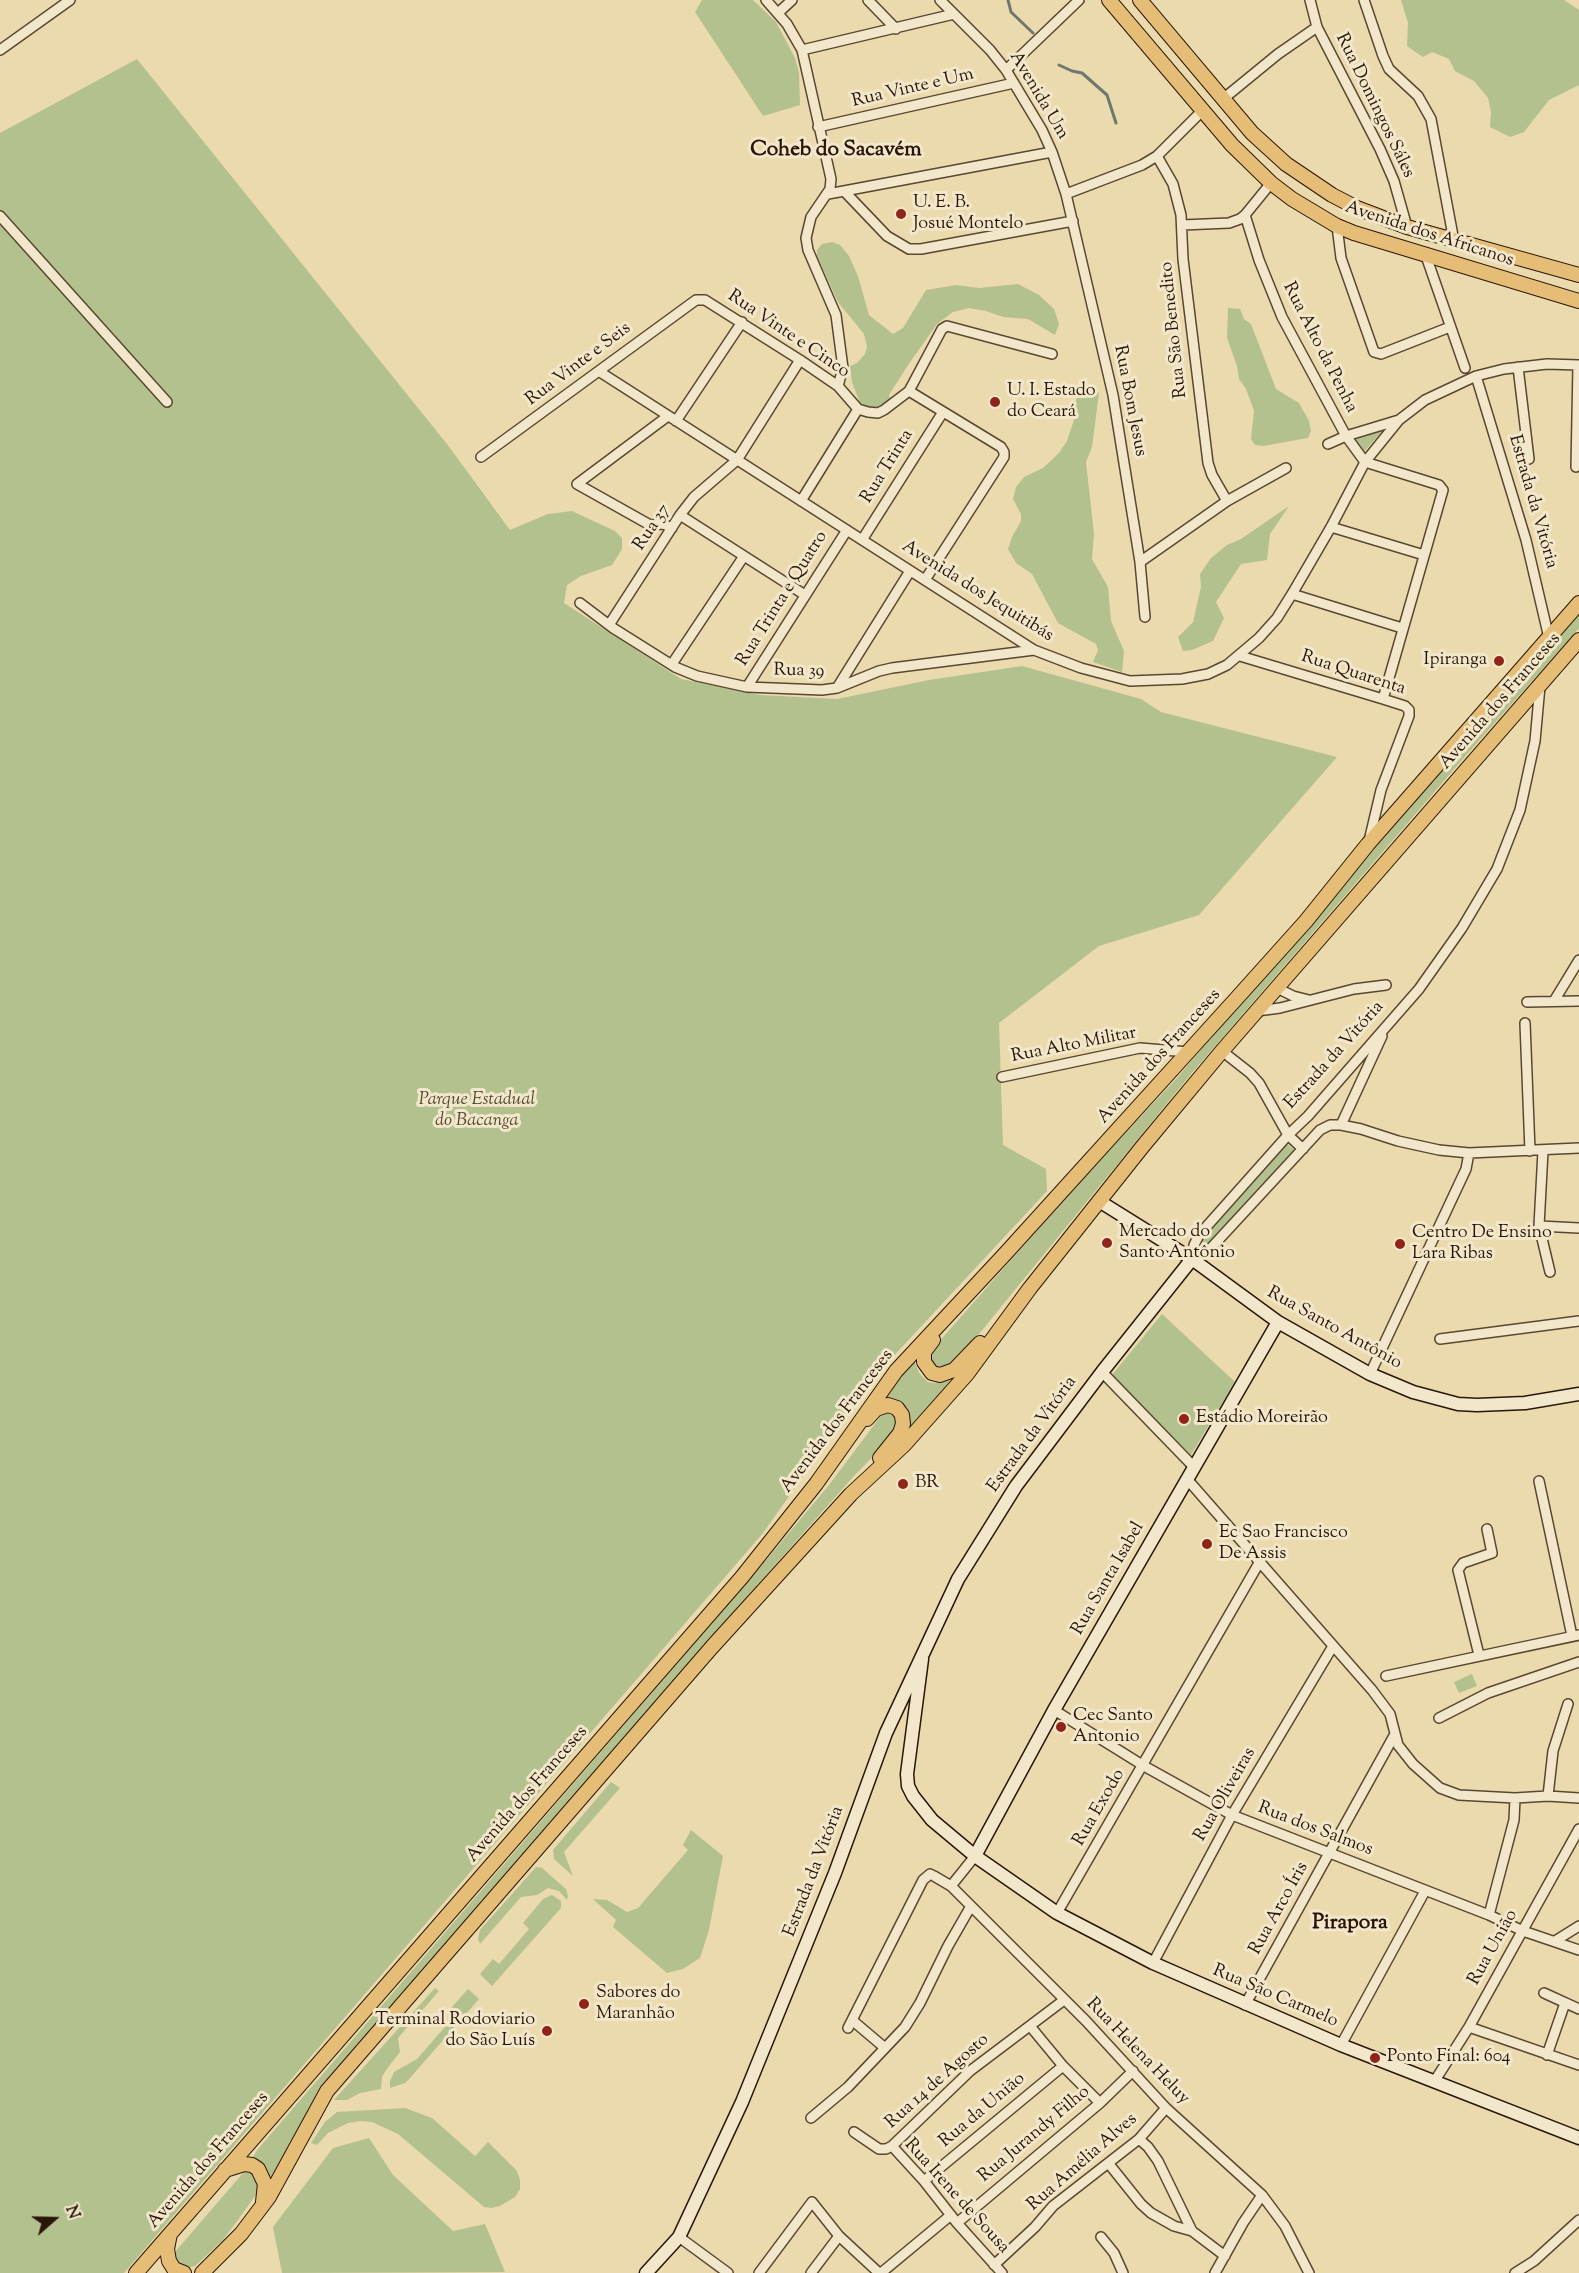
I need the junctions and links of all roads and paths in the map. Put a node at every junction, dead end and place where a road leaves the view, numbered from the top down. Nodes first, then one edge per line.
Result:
1 (70, 0) edge
2 (766, 0) edge
3 (792, 0) edge
4 (868, 0) edge
5 (940, 0) edge
6 (1079, 0) edge
7 (1108, 0) edge
8 (1140, 0) edge
9 (1310, 0) edge
10 (1364, 0) edge
11 (778, 13) junction
12 (954, 14) junction
13 (1317, 27) junction
14 (896, 29) junction
15 (0, 50) edge
16 (802, 50) junction
17 (1006, 70) junction
18 (1014, 83) junction
19 (1223, 99) junction
20 (1202, 111) junction
21 (818, 126) junction
22 (1053, 152) junction
23 (1157, 156) junction
24 (1271, 183) junction
25 (844, 191) junction
26 (828, 194) junction
27 (1066, 194) junction
28 (1245, 215) junction
29 (0, 216) edge
30 (1073, 221) junction
31 (1182, 225) junction
32 (1338, 226) junction
33 (1407, 227) junction
34 (1454, 240) junction
35 (1401, 248) junction
36 (1425, 256) junction
37 (1579, 275) edge
38 (696, 300) joint
39 (1579, 301) edge
40 (742, 322) junction
41 (1450, 327) junction
42 (1052, 354) dead end
43 (801, 360) junction
44 (1578, 365) edge
45 (1518, 367) junction
46 (1465, 368) dead end
47 (600, 372) junction
48 (1476, 376) junction
49 (838, 386) junction
50 (909, 391) junction
51 (167, 402) dead end
52 (858, 409) junction
53 (943, 412) junction
54 (672, 418) junction
55 (1399, 420) junction
56 (1346, 436) junction
57 (1328, 444) dead end
58 (482, 457) dead end
59 (1529, 459) dead end
60 (737, 460) junction
61 (1365, 462) junction
62 (1576, 467) dead end
63 (1286, 468) dead end
64 (801, 501) junction
65 (1227, 501) junction
66 (680, 515) junction
67 (1331, 527) junction
68 (672, 528) junction
69 (847, 530) junction
70 (862, 540) junction
71 (1424, 555) junction
72 (744, 556) junction
73 (1140, 562) junction
74 (910, 571) junction
75 (925, 580) junction
76 (1292, 594) junction
77 (805, 595) junction
78 (580, 603) dead end
79 (1579, 603) edge
80 (1145, 617) dead end
81 (609, 626) junction
82 (1402, 628) junction
83 (1549, 639) junction
84 (1579, 640) edge
85 (1034, 650) junction
86 (1240, 656) junction
87 (672, 664) junction
88 (1540, 686) junction
89 (747, 687) junction
90 (837, 688) junction
91 (1383, 699) junction
92 (1381, 790) junction
93 (1398, 810) junction
94 (1368, 844) junction
95 (1579, 960) edge
96 (1386, 985) dead end
97 (1277, 988) junction
98 (1311, 1000) junction
99 (1554, 1001) junction
100 (1579, 1001) edge
101 (1527, 1002) dead end
102 (1257, 1011) junction
103 (1525, 1023) dead end
104 (1387, 1026) junction
105 (1222, 1051) junction
106 (1188, 1052) junction
107 (1002, 1077) dead end
108 (1341, 1125) junction
109 (1288, 1135) junction
110 (1303, 1149) junction
111 (1579, 1149) edge
112 (1530, 1151) junction
113 (1544, 1151) junction
114 (1469, 1153) junction
115 (1099, 1201) junction
116 (1539, 1226) junction
117 (1579, 1228) edge
118 (1005, 1254) junction
119 (1192, 1259) junction
120 (1550, 1272) dead end
121 (1030, 1288) junction
122 (1579, 1321) edge
123 (1278, 1322) junction
124 (1440, 1339) dead end
125 (1102, 1372) junction
126 (1370, 1374) junction
127 (1579, 1394) edge
128 (1194, 1467) junction
129 (1187, 1479) junction
130 (1539, 1481) dead end
131 (816, 1484) junction
132 (851, 1494) junction
133 (1486, 1529) dead end
134 (1259, 1563) junction
135 (1576, 1636) edge
136 (1333, 1646) junction
137 (924, 1649) junction
138 (1479, 1655) junction
139 (1579, 1662) edge
140 (1386, 1676) dead end
141 (1568, 1704) dead end
142 (1054, 1710) junction
143 (1440, 1718) dead end
144 (1395, 1734) junction
145 (1144, 1766) junction
146 (1548, 1796) junction
147 (1515, 1798) junction
148 (1579, 1798) edge
149 (1232, 1815) junction
150 (1579, 1829) edge
151 (1331, 1853) junction
152 (975, 1856) junction
153 (951, 1886) junction
154 (1425, 1891) junction
155 (971, 1906) junction
156 (1057, 1913) junction
157 (1490, 1915) junction
158 (1579, 1926) edge
159 (1523, 1931) junction
160 (1555, 1941) junction
161 (1579, 1950) edge
162 (1153, 1964) junction
163 (1544, 1993) dead end
164 (1064, 2000) junction
165 (1565, 2003) junction
166 (1245, 2005) junction
167 (1579, 2009) edge
168 (1030, 2026) junction
169 (1470, 2026) junction
170 (1341, 2045) junction
171 (885, 2048) junction
172 (1547, 2055) junction
173 (1579, 2065) edge
174 (1063, 2066) junction
175 (1133, 2071) junction
176 (1434, 2082) junction
177 (1100, 2103) junction
178 (1166, 2108) junction
179 (811, 2118) dead end
180 (854, 2132) dead end
181 (1579, 2138) edge
182 (1138, 2139) junction
183 (892, 2146) junction
184 (1110, 2164) junction
185 (225, 2170) junction
186 (924, 2181) junction
187 (1262, 2195) junction
188 (262, 2207) junction
189 (954, 2219) junction
190 (1579, 2220) edge
191 (1192, 2231) junction
192 (170, 2234) junction
193 (839, 2236) junction
194 (679, 2237) junction
195 (1101, 2237) dead end
196 (1225, 2256) junction
197 (994, 2265) junction
198 (199, 2272) edge
199 (136, 2273) edge
200 (184, 2273) edge
201 (646, 2273) edge
202 (728, 2273) edge
203 (759, 2273) edge
204 (811, 2273) edge
205 (880, 2273) edge
206 (1002, 2273) edge
207 (1123, 2273) edge
208 (1215, 2273) edge
209 (1309, 2273) edge
210 (1515, 2273) edge

1 - 15 street
2 - 11 street
3 - 11 street
4 - 14 street
5 - 12 street, Avenida Um
6 - 17 street
7 - 20 main road, Avenida dos Africanos
8 - 19 main road, Avenida dos Africanos
9 - 13 street, Rua Domingos Sáles
10 - 34 street
11 - 16 street
12 - 14 street
12 - 17 street, Avenida Um
13 - 19 street
13 - 33 street, Rua Domingos Sáles
14 - 16 street
16 - 21 street
17 - 18 street, Avenida Um
18 - 21 street, Rua Vinte e Um
18 - 22 street, Avenida Um
19 - 33 main road, Avenida dos Africanos
20 - 23 street
20 - 24 main road, Avenida dos Africanos
21 - 26 street
22 - 25 street
22 - 27 street, Avenida Um
23 - 27 street
23 - 31 street, Rua São Benedito
24 - 28 street
24 - 32 main road, Avenida dos Africanos
25 - 26 street
25 - 30 street
26 - 49 street
27 - 30 street, Rua Bom Jesus
28 - 31 street
28 - 56 street, Rua Alto da Penha
29 - 51 street
30 - 73 street, Rua Bom Jesus
31 - 65 street, Rua São Benedito
32 - 35 main road, Avenida dos Africanos
32 - 41 street
33 - 34 main road, Avenida dos Africanos
33 - 35 main road
34 - 37 main road, Avenida dos Africanos
35 - 36 main road, Avenida dos Africanos
36 - 39 main road, Avenida dos Africanos
36 - 41 street
38 - 40 street, Rua Vinte e Cinco
38 - 47 street, Rua Vinte e Seis
40 - 43 street, Rua Vinte e Cinco
40 - 54 street
41 - 46 street
42 - 50 street
43 - 49 street, Rua Vinte e Cinco
43 - 60 street, Rua 37
44 - 45 street
44 - 62 street
45 - 48 street
45 - 59 street
47 - 54 street, Avenida dos Jequitibás
47 - 58 street, Rua Vinte e Seis
48 - 55 street
48 - 83 street, Estrada da Vitória
49 - 52 street, Rua Vinte e Cinco
50 - 52 street
50 - 53 street
52 - 64 street
53 - 70 street, Rua Trinta
53 - 75 street
54 - 60 street, Avenida dos Jequitibás
54 - 68 street
55 - 56 street
55 - 61 street, Avenida dos Jequitibás
56 - 57 street
56 - 61 street, Rua Alto da Penha
60 - 64 street, Avenida dos Jequitibás
60 - 66 street, Rua 37
61 - 67 street, Avenida dos Jequitibás
61 - 71 street
63 - 65 street
64 - 69 street, Avenida dos Jequitibás
65 - 73 street
66 - 68 street, Rua 37
66 - 72 street
67 - 71 street
67 - 76 street, Avenida dos Jequitibás
68 - 81 street, Rua 37
69 - 70 street, Avenida dos Jequitibás
69 - 77 street, Rua Trinta e Quatro
70 - 74 street, Avenida dos Jequitibás
71 - 82 street
72 - 77 street
72 - 87 street
73 - 80 street, Rua Bom Jesus
74 - 75 street, Avenida dos Jequitibás
74 - 90 street
75 - 85 street, Avenida dos Jequitibás
76 - 82 street
76 - 86 street, Avenida dos Jequitibás
77 - 89 street, Rua Trinta e Quatro
78 - 81 street, Rua 39
79 - 83 main road, Avenida dos Franceses
81 - 87 street, Rua 39
82 - 91 street
83 - 93 main road, Avenida dos Franceses
84 - 88 main road, Avenida dos Franceses
85 - 86 street, Avenida dos Jequitibás
85 - 90 street, Rua 39
86 - 91 street, Rua Quarenta
87 - 89 street, Rua 39
88 - 97 main road, Avenida dos Franceses
88 - 104 street, Estrada da Vitória
89 - 90 street, Rua 39
91 - 92 street, Rua Quarenta
92 - 93 street
92 - 94 street, Rua Quarenta
93 - 94 main road, Avenida dos Franceses
94 - 106 main road, Avenida dos Franceses
95 - 99 street
96 - 98 street
97 - 98 street
97 - 102 main road, Avenida dos Franceses
98 - 102 street
99 - 100 street
99 - 101 street
102 - 105 main road, Avenida dos Franceses
103 - 112 street
104 - 108 street
104 - 109 street, Estrada da Vitória
105 - 109 street
105 - 115 main road, Avenida dos Franceses
106 - 107 street, Rua Alto Militar
106 - 118 main road, Avenida dos Franceses
108 - 110 street
108 - 114 street
109 - 110 street
109 - 119 street, Estrada da Vitória
110 - 119 street
111 - 113 street
112 - 113 street
112 - 114 street
113 - 116 street
114 - 126 street
115 - 119 street, Rua Santo Antônio
115 - 121 main road, Avenida dos Franceses
116 - 117 street
116 - 120 street
118 - 121 main road
118 - 131 main road, Avenida dos Franceses
119 - 123 street, Rua Santo Antônio
119 - 125 street, Estrada da Vitória
121 - 132 main road, Avenida dos Franceses
122 - 124 street
123 - 126 street, Rua Santo Antônio
123 - 128 street, Rua Santa Isabel
125 - 128 street
125 - 137 street, Estrada da Vitória
126 - 127 street, Rua Santo Antônio
128 - 129 street, Rua Santa Isabel
129 - 134 street
129 - 142 street, Rua Santa Isabel
130 - 135 street
131 - 132 main road
131 - 185 main road, Avenida dos Franceses
132 - 188 main road, Avenida dos Franceses
133 - 138 street
134 - 136 street
134 - 145 street, Rua Exodo
135 - 138 street
136 - 144 street
136 - 149 street, Rua Oliveiras
137 - 152 street, Rua São Carmelo
137 - 194 street, Estrada da Vitória
138 - 140 street
139 - 143 street
141 - 146 street
142 - 145 street, Rua dos Salmos
142 - 152 street, Rua Santa Isabel
144 - 147 street
144 - 151 street, Rua Arco Íris
145 - 149 street, Rua dos Salmos
145 - 156 street, Rua Exodo
146 - 147 street
146 - 148 street
147 - 157 street
149 - 151 street, Rua dos Salmos
149 - 162 street, Rua Oliveiras
150 - 159 street, Rua União
151 - 154 street, Rua dos Salmos
151 - 166 street, Rua Arco Íris
152 - 153 street
152 - 156 street, Rua São Carmelo
153 - 155 street, Rua Helena Heluy
153 - 171 street, Rua Helena Heluy
154 - 157 street, Rua dos Salmos
154 - 170 street
155 - 164 street, Rua Helena Heluy
155 - 171 street
156 - 162 street, Rua São Carmelo
157 - 159 street, Rua dos Salmos
158 - 160 street
159 - 160 street, Rua dos Salmos
159 - 169 street, Rua União
160 - 161 street, Rua dos Salmos
162 - 166 street, Rua São Carmelo
163 - 165 street
164 - 168 street, Rua 14 de Agosto
164 - 175 street, Rua Helena Heluy
165 - 167 street
165 - 172 street
166 - 170 street, Rua São Carmelo
168 - 174 street
168 - 183 street, Rua 14 de Agosto
169 - 172 street
169 - 176 street, Rua União
170 - 176 street, Rua São Carmelo
171 - 179 street
172 - 173 street
174 - 177 street
174 - 186 street, Rua da União
175 - 177 street, Rua Jurandy Filho
175 - 178 street, Rua Helena Heluy
176 - 181 street, Rua São Carmelo
177 - 189 street, Rua Jurandy Filho
178 - 182 street, Rua Amélia Alves
178 - 187 street, Rua Helena Heluy
180 - 183 street, Rua Irene de Sousa
182 - 184 street, Rua Amélia Alves
182 - 191 street
183 - 186 street, Rua Irene de Sousa
184 - 191 street
184 - 197 street, Rua Amélia Alves
185 - 188 main road
185 - 192 main road, Avenida dos Franceses
186 - 189 street, Rua Irene de Sousa
187 - 196 street
187 - 209 street, Rua Helena Heluy
188 - 198 main road, Avenida dos Franceses
189 - 197 street, Rua Irene de Sousa
189 - 205 street, Rua Jurandy Filho
190 - 210 street
191 - 196 street
192 - 199 main road, Avenida dos Franceses
192 - 200 main road
193 - 203 street
193 - 204 street
193 - 205 street
194 - 201 street, Estrada da Vitória
194 - 202 street
195 - 207 street
196 - 208 street
197 - 206 street, Rua Irene de Sousa

